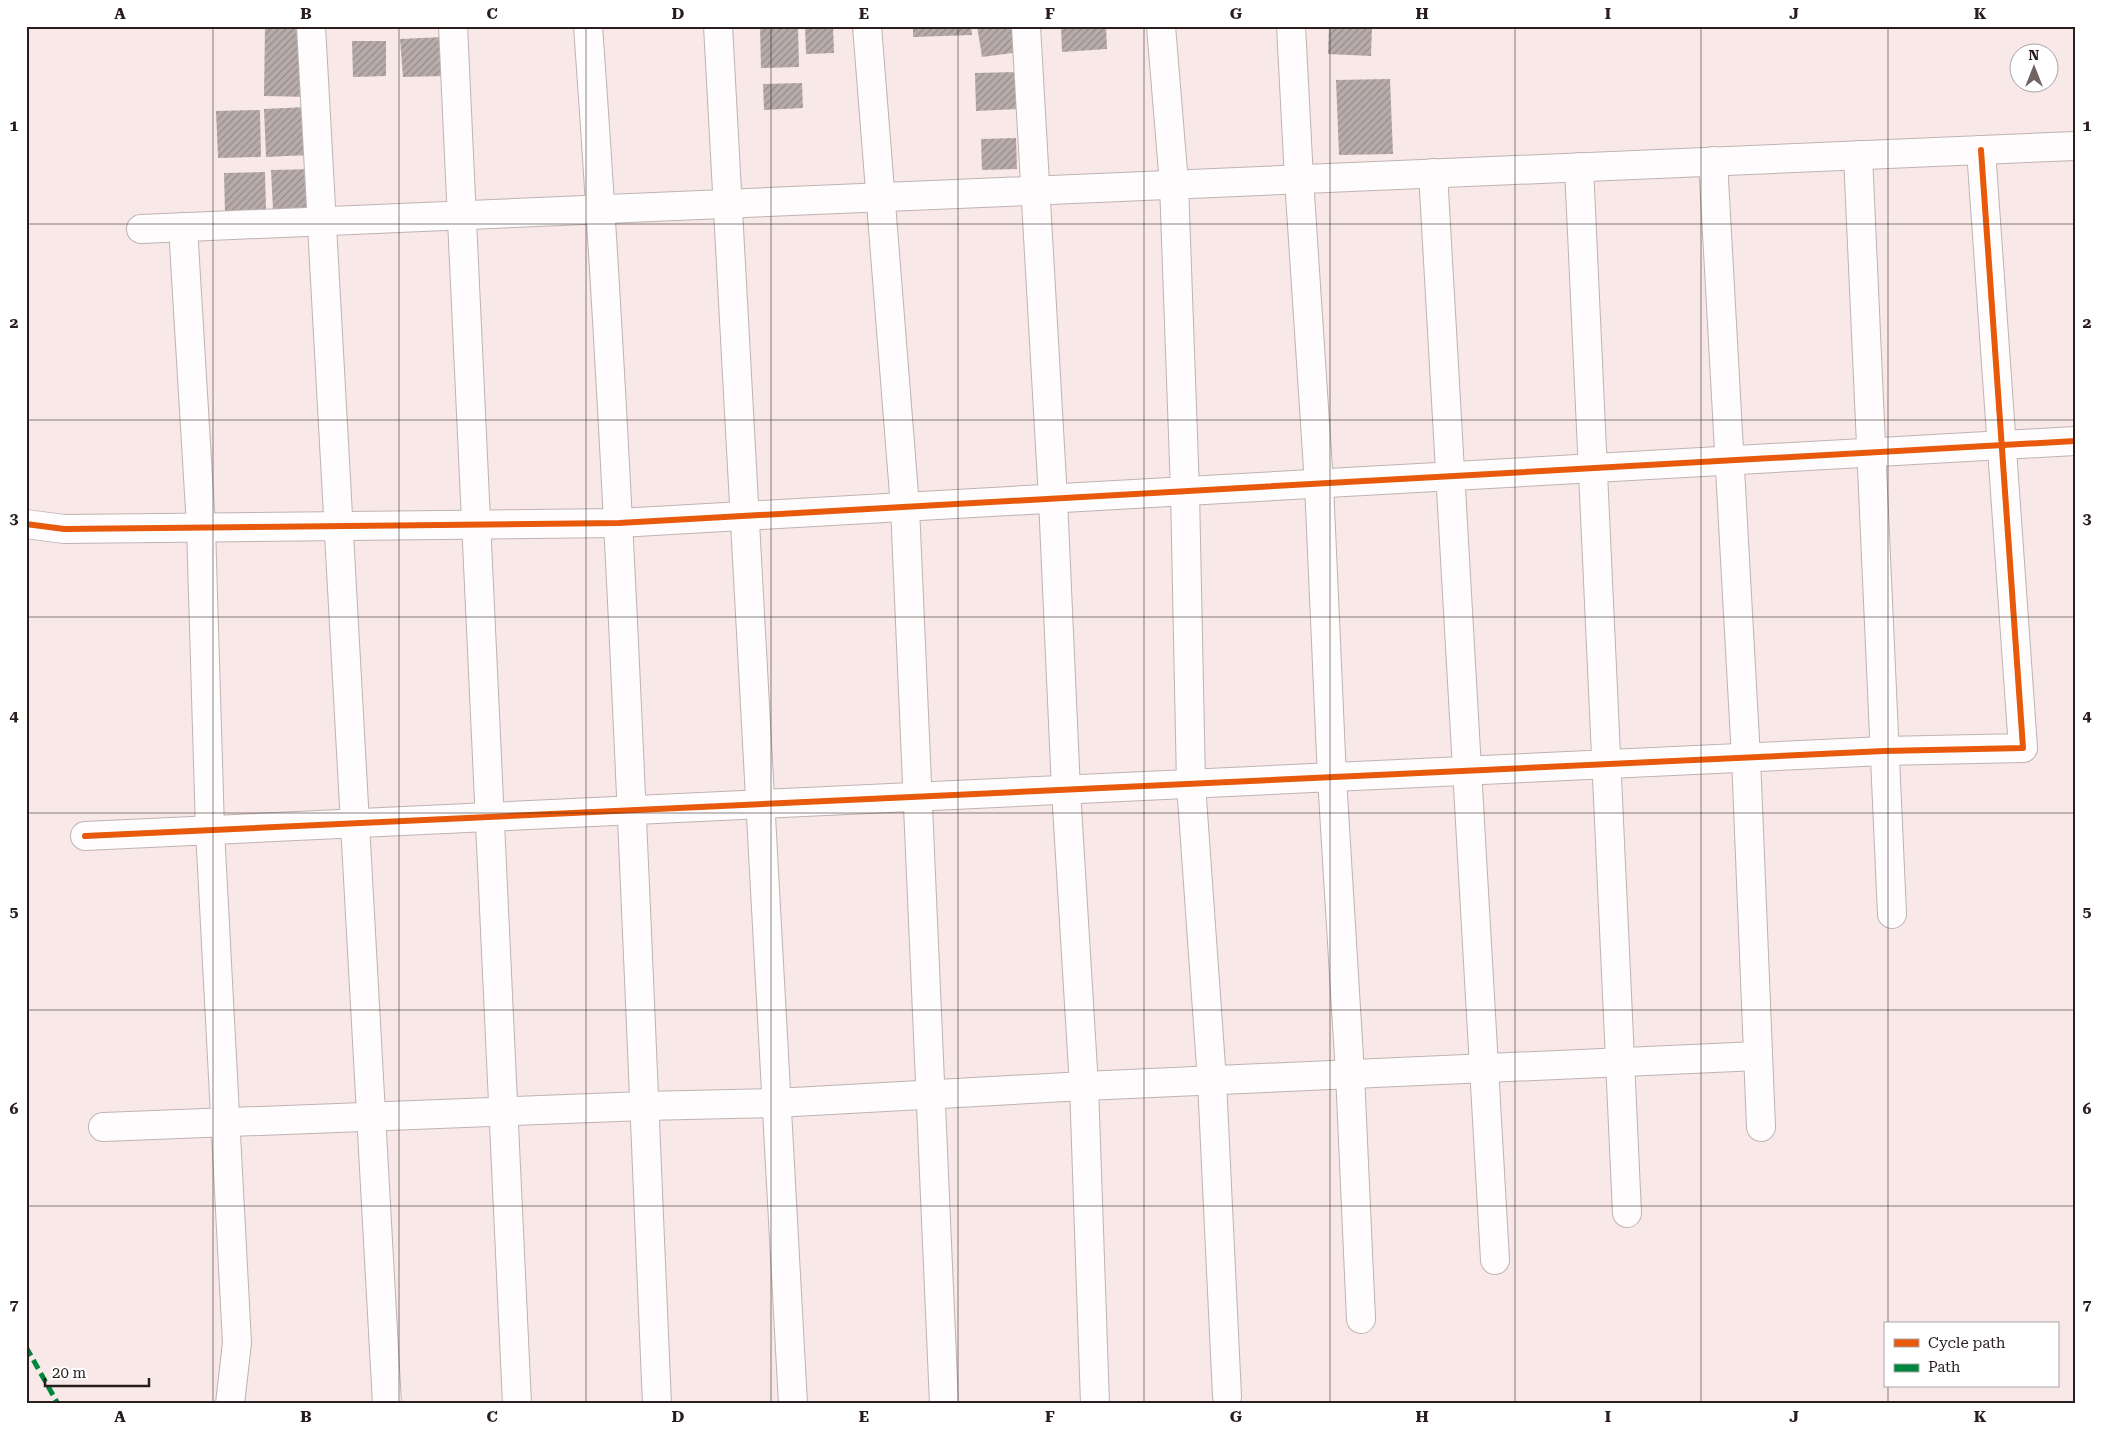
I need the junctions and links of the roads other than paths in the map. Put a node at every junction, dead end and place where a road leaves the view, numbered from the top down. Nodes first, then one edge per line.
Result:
1 (310, 26) edge
2 (453, 26) edge
3 (588, 26) edge
4 (718, 26) edge
5 (867, 26) edge
6 (1026, 26) edge
7 (1161, 26) edge
8 (1291, 26) edge
9 (2075, 146) edge
10 (1981, 150) junction
11 (1858, 155) junction
12 (1713, 161) junction
13 (1579, 167) junction
14 (1433, 173) junction
15 (1299, 179) junction
16 (1174, 184) junction
17 (1036, 190) junction
18 (881, 197) junction
19 (727, 204) junction
20 (601, 209) junction
21 (462, 215) junction
22 (321, 222) junction
23 (183, 227) junction
24 (141, 229) dead end
25 (2075, 441) edge
26 (2002, 445) junction
27 (1872, 452) junction
28 (1729, 460) junction
29 (1593, 468) junction
30 (1450, 476) junction
31 (1319, 484) junction
32 (1185, 491) junction
33 (1054, 499) junction
34 (905, 507) junction
35 (744, 516) junction
36 (619, 523) junction
37 (26, 524) edge
38 (476, 525) junction
39 (338, 526) junction
40 (201, 527) junction
41 (1884, 751) junction
42 (1746, 758) junction
43 (1606, 764) junction
44 (1467, 771) junction
45 (1332, 778) junction
46 (1191, 784) junction
47 (1066, 790) junction
48 (918, 797) junction
49 (760, 805) junction
50 (631, 811) junction
51 (489, 817) junction
52 (355, 824) junction
53 (210, 830) junction
54 (85, 836) dead end
55 (1892, 914) dead end
56 (1758, 1056) junction
57 (1619, 1062) junction
58 (1484, 1068) junction
59 (1350, 1074) junction
60 (1212, 1081) junction
61 (1084, 1086) junction
62 (931, 1094) junction
63 (776, 1103) junction
64 (644, 1106) junction
65 (503, 1111) junction
66 (371, 1116) junction
67 (225, 1121) junction
68 (103, 1127) dead end
69 (1760, 1127) dead end
70 (1627, 1213) dead end
71 (1495, 1260) dead end
72 (1361, 1319) dead end
73 (1227, 1396) dead end
74 (230, 1404) edge
75 (387, 1404) edge
76 (516, 1404) edge
77 (657, 1404) edge
78 (792, 1404) edge
79 (944, 1404) edge
80 (1095, 1404) edge

1 - 22 street
2 - 21 street
3 - 20 street
4 - 19 street
5 - 18 street
6 - 17 street
7 - 16 street
8 - 15 street
9 - 10 street
10 - 11 street
10 - 26 street
11 - 12 street
11 - 27 street
12 - 13 street
12 - 28 street
13 - 14 street
13 - 29 street
14 - 15 street
14 - 30 street
15 - 16 street
15 - 31 street
16 - 17 street
16 - 32 street
17 - 18 street
17 - 33 street
18 - 19 street
18 - 34 street
19 - 20 street
19 - 35 street
20 - 21 street
20 - 36 street
21 - 22 street
21 - 38 street
22 - 23 street
22 - 39 street
23 - 24 street
23 - 40 street
25 - 26 street
26 - 27 street
26 - 41 street
27 - 28 street
27 - 41 street
28 - 29 street
28 - 42 street
29 - 30 street
29 - 43 street
30 - 31 street
30 - 44 street
31 - 32 street
31 - 45 street
32 - 33 street
32 - 46 street
33 - 34 street
33 - 47 street
34 - 35 street
34 - 48 street
35 - 36 street
35 - 49 street
36 - 38 street
36 - 50 street
37 - 40 street
38 - 39 street
38 - 51 street
39 - 40 street
39 - 52 street
40 - 53 street
41 - 42 street
41 - 55 street
42 - 43 street
42 - 56 street
43 - 44 street
43 - 57 street
44 - 45 street
44 - 58 street
45 - 46 street
45 - 59 street
46 - 47 street
46 - 60 street
47 - 48 street
47 - 61 street
48 - 49 street
48 - 62 street
49 - 50 street
49 - 63 street
50 - 51 street
50 - 64 street
51 - 52 street
51 - 65 street
52 - 53 street
52 - 66 street
53 - 54 street
53 - 67 street
56 - 57 street
56 - 69 street
57 - 58 street
57 - 70 street
58 - 59 street
58 - 71 street
59 - 60 street
59 - 72 street
60 - 61 street
60 - 73 street
61 - 62 street
61 - 80 street
62 - 63 street
62 - 79 street
63 - 64 street
63 - 78 street
64 - 65 street
64 - 77 street
65 - 66 street
65 - 76 street
66 - 67 street
66 - 75 street
67 - 68 street
67 - 74 street

